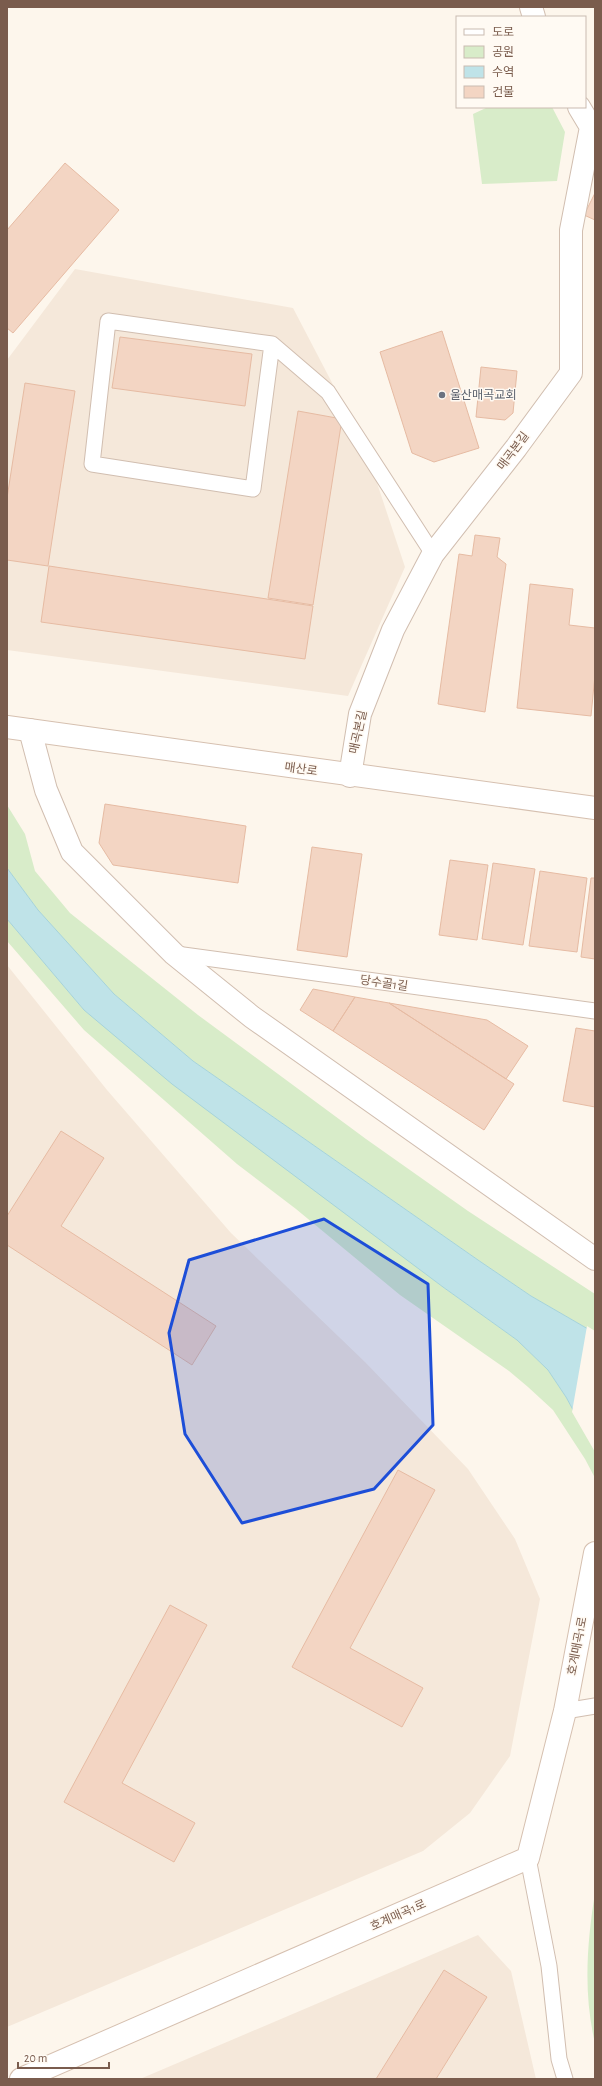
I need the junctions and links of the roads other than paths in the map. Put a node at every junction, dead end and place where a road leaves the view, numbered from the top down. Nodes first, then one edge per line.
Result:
1 (580, 108) edge
2 (593, 127) edge
3 (272, 344) junction
4 (433, 554) junction
5 (7, 727) edge
6 (30, 730) junction
7 (350, 776) junction
8 (595, 808) edge
9 (174, 954) junction
10 (595, 1012) edge
11 (595, 1259) edge
12 (595, 1552) edge
13 (595, 1706) edge
14 (565, 1711) junction
15 (528, 1858) junction
16 (21, 2079) edge
17 (565, 2079) edge

1 - 2 street, 매곡본길
2 - 4 street, 매곡본길
3 - 3 lane
3 - 4 lane
4 - 7 street, 매곡본길
5 - 6 street, 매산로
6 - 7 street, 매산로
6 - 9 street
7 - 8 street, 매산로
9 - 10 lane, 당수골1길
9 - 11 street
12 - 14 street, 호계매곡1로
13 - 14 lane
14 - 15 street, 호계매곡1로
15 - 16 street, 호계매곡1로
15 - 17 lane

